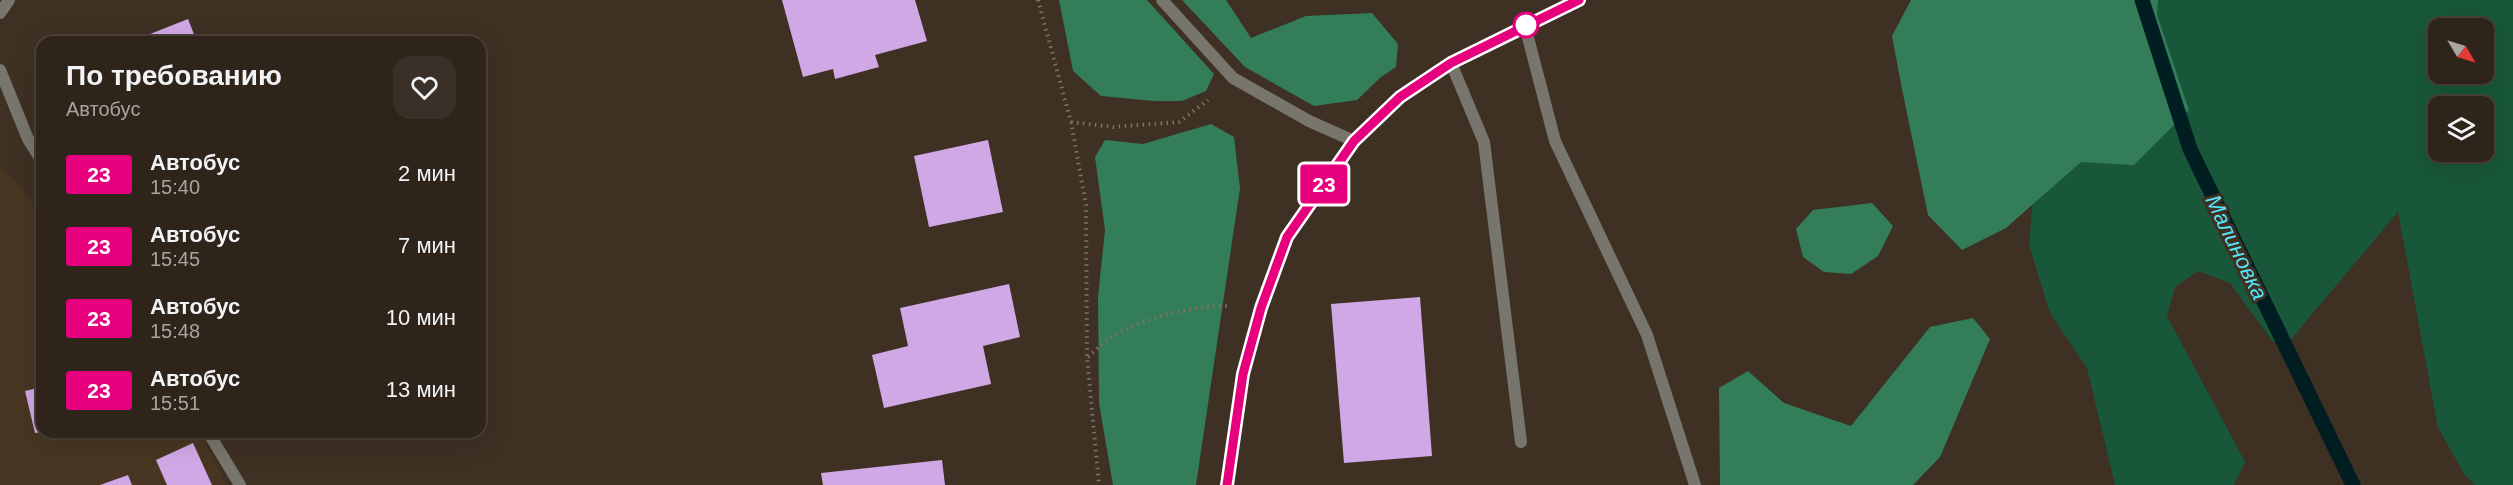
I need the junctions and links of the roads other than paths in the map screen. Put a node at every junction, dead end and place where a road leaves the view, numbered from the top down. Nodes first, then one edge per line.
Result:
1 (9, 0) edge
2 (1162, 0) edge
3 (1579, 0) edge
4 (0, 13) edge
5 (1525, 26) junction
6 (1451, 63) junction
7 (0, 70) edge
8 (1354, 141) junction
9 (36, 152) edge
10 (212, 438) edge
11 (1521, 442) dead end
12 (240, 485) edge
13 (1227, 485) edge
14 (1695, 485) edge

1 - 4 street
2 - 8 street
3 - 5 street
5 - 6 street
5 - 14 street
6 - 8 street
6 - 11 street
7 - 9 street
8 - 13 street
10 - 12 street

